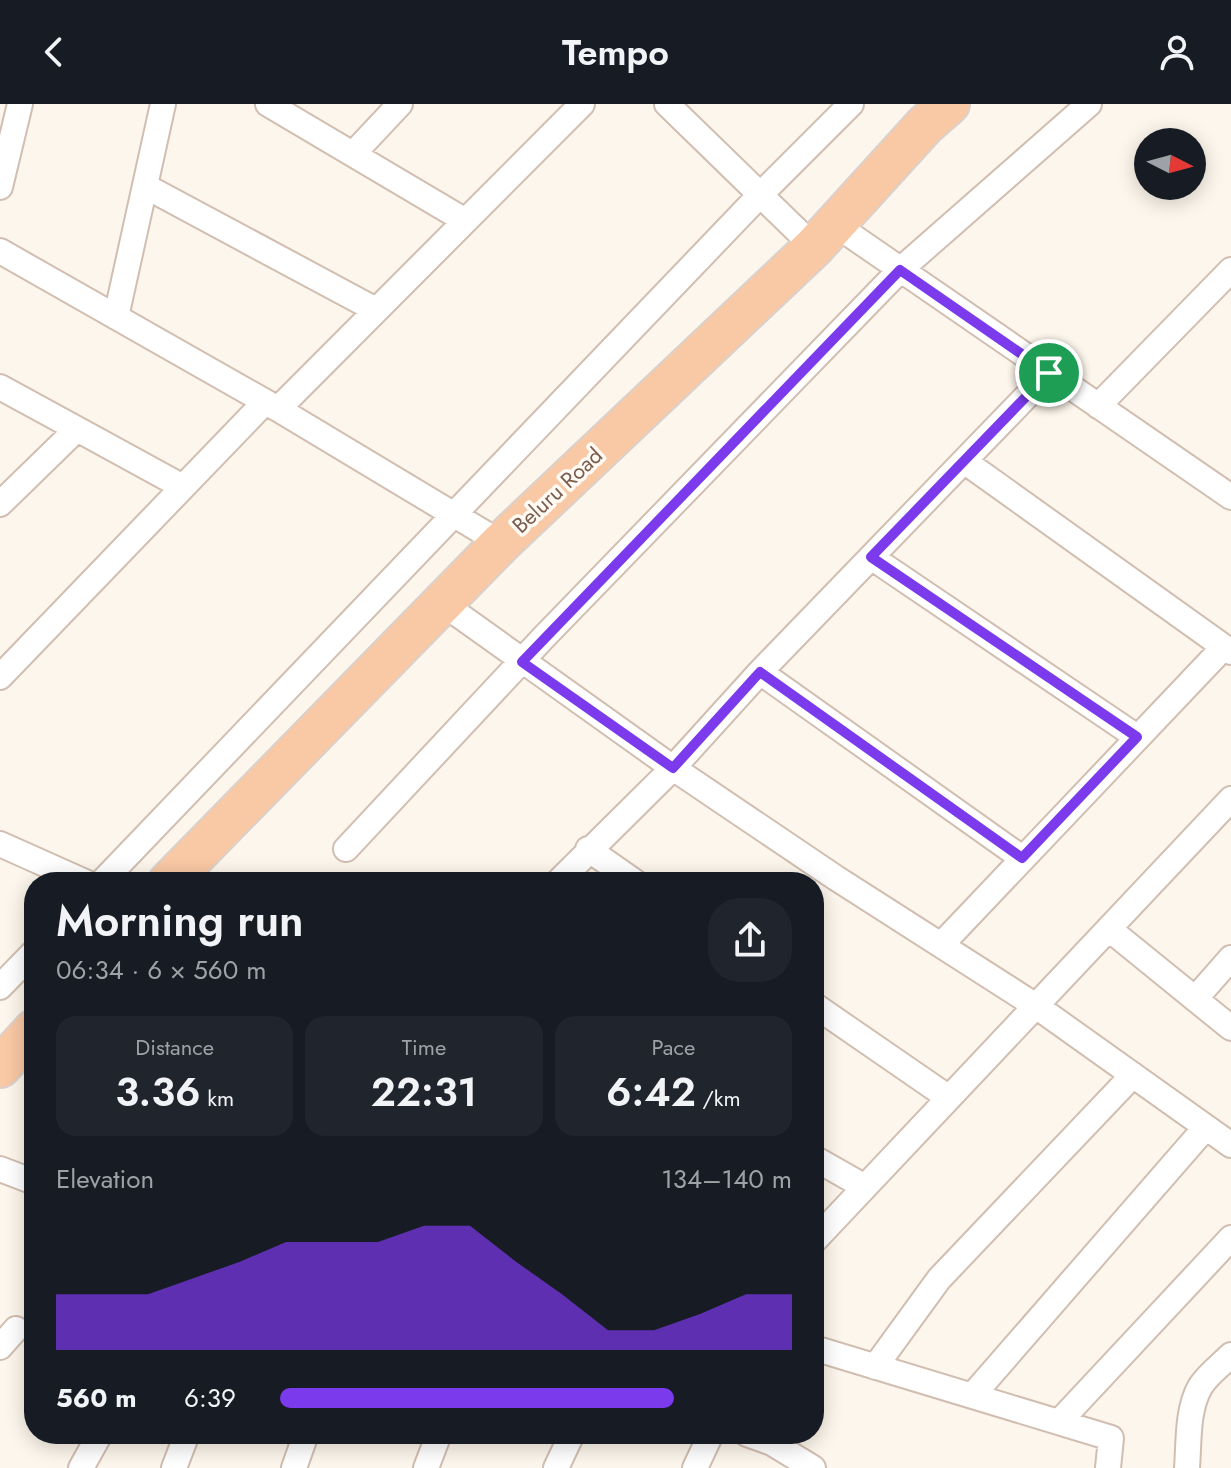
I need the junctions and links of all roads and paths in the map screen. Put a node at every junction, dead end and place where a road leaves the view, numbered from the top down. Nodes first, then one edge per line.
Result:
1 (20, 104) edge
2 (163, 104) edge
3 (400, 104) edge
4 (582, 104) edge
5 (667, 104) edge
6 (851, 104) edge
7 (949, 104) edge
8 (1089, 104) edge
9 (279, 107) edge
10 (354, 153) junction
11 (145, 186) junction
12 (0, 187) edge
13 (760, 195) junction
14 (464, 220) junction
15 (825, 236) junction
16 (0, 251) edge
17 (900, 270) junction
18 (1231, 270) edge
19 (376, 310) junction
20 (116, 317) junction
21 (1049, 373) junction
22 (0, 387) edge
23 (271, 405) junction
24 (1098, 406) junction
25 (77, 429) junction
26 (964, 461) junction
27 (183, 487) junction
28 (1231, 497) edge
29 (0, 504) edge
30 (455, 516) junction
31 (501, 543) junction
32 (871, 557) junction
33 (442, 603) junction
34 (1227, 649) edge
35 (522, 662) junction
36 (760, 672) junction
37 (0, 677) edge
38 (1137, 737) junction
39 (673, 768) junction
40 (1231, 799) edge
41 (0, 844) edge
42 (346, 849) dead end
43 (588, 849) junction
44 (1022, 858) junction
45 (63, 872) edge
46 (112, 872) edge
47 (179, 872) edge
48 (567, 872) edge
49 (621, 872) edge
50 (1109, 929) junction
51 (941, 945) junction
52 (1231, 958) edge
53 (24, 962) edge
54 (0, 987) edge
55 (1195, 999) junction
56 (1036, 1006) junction
57 (824, 1012) edge
58 (1231, 1028) edge
59 (1133, 1075) junction
60 (949, 1098) junction
61 (1206, 1127) junction
62 (1231, 1145) edge
63 (824, 1164) edge
64 (0, 1169) edge
65 (24, 1178) edge
66 (865, 1187) junction
67 (824, 1230) edge
68 (1231, 1238) edge
69 (824, 1351) edge
70 (1231, 1355) edge
71 (875, 1367) junction
72 (972, 1396) junction
73 (1059, 1422) junction
74 (94, 1444) edge
75 (183, 1444) edge
76 (302, 1444) edge
77 (435, 1444) edge
78 (567, 1444) edge
79 (706, 1444) edge
80 (774, 1444) edge
81 (81, 1468) edge
82 (174, 1468) edge
83 (294, 1468) edge
84 (426, 1468) edge
85 (556, 1468) edge
86 (695, 1468) edge
87 (813, 1468) edge
88 (1108, 1468) edge
89 (1187, 1468) edge

1 - 12 street
2 - 11 street
3 - 10 street
4 - 14 street
5 - 13 street
6 - 13 street
7 - 15 highway, Beluru Road
8 - 17 street
9 - 10 street
10 - 14 street
11 - 19 street
11 - 20 street
13 - 15 street
13 - 30 street
14 - 19 street
15 - 17 street
15 - 31 highway, Beluru Road
16 - 20 street
17 - 21 street
17 - 35 street
18 - 24 street
19 - 23 street
20 - 23 street
21 - 24 street
21 - 26 street
22 - 25 street
23 - 27 street
23 - 30 street
24 - 28 street
25 - 27 street
25 - 29 street
26 - 32 street
26 - 34 street
27 - 37 street
30 - 31 street
30 - 46 street
31 - 33 highway, Beluru Road
32 - 36 street
32 - 38 street
33 - 35 street
33 - 47 highway, Beluru Road
34 - 38 street
35 - 39 street
35 - 42 street
36 - 39 street
36 - 44 street
38 - 44 street
39 - 43 street
39 - 51 street
40 - 50 street
41 - 45 street
43 - 48 street
43 - 49 street
44 - 51 street
50 - 55 street
50 - 56 street
51 - 56 street
52 - 55 street
53 - 54 street
55 - 58 street
56 - 59 street
56 - 60 street
57 - 60 street
59 - 61 street
59 - 71 street
60 - 66 street
61 - 62 street
61 - 72 street
63 - 66 street
64 - 65 street
66 - 67 street
68 - 73 street
69 - 71 street
70 - 89 street
71 - 72 street
72 - 73 street
73 - 88 street
74 - 81 street
75 - 82 street
76 - 83 street
77 - 84 street
78 - 85 street
79 - 86 street
80 - 87 street

